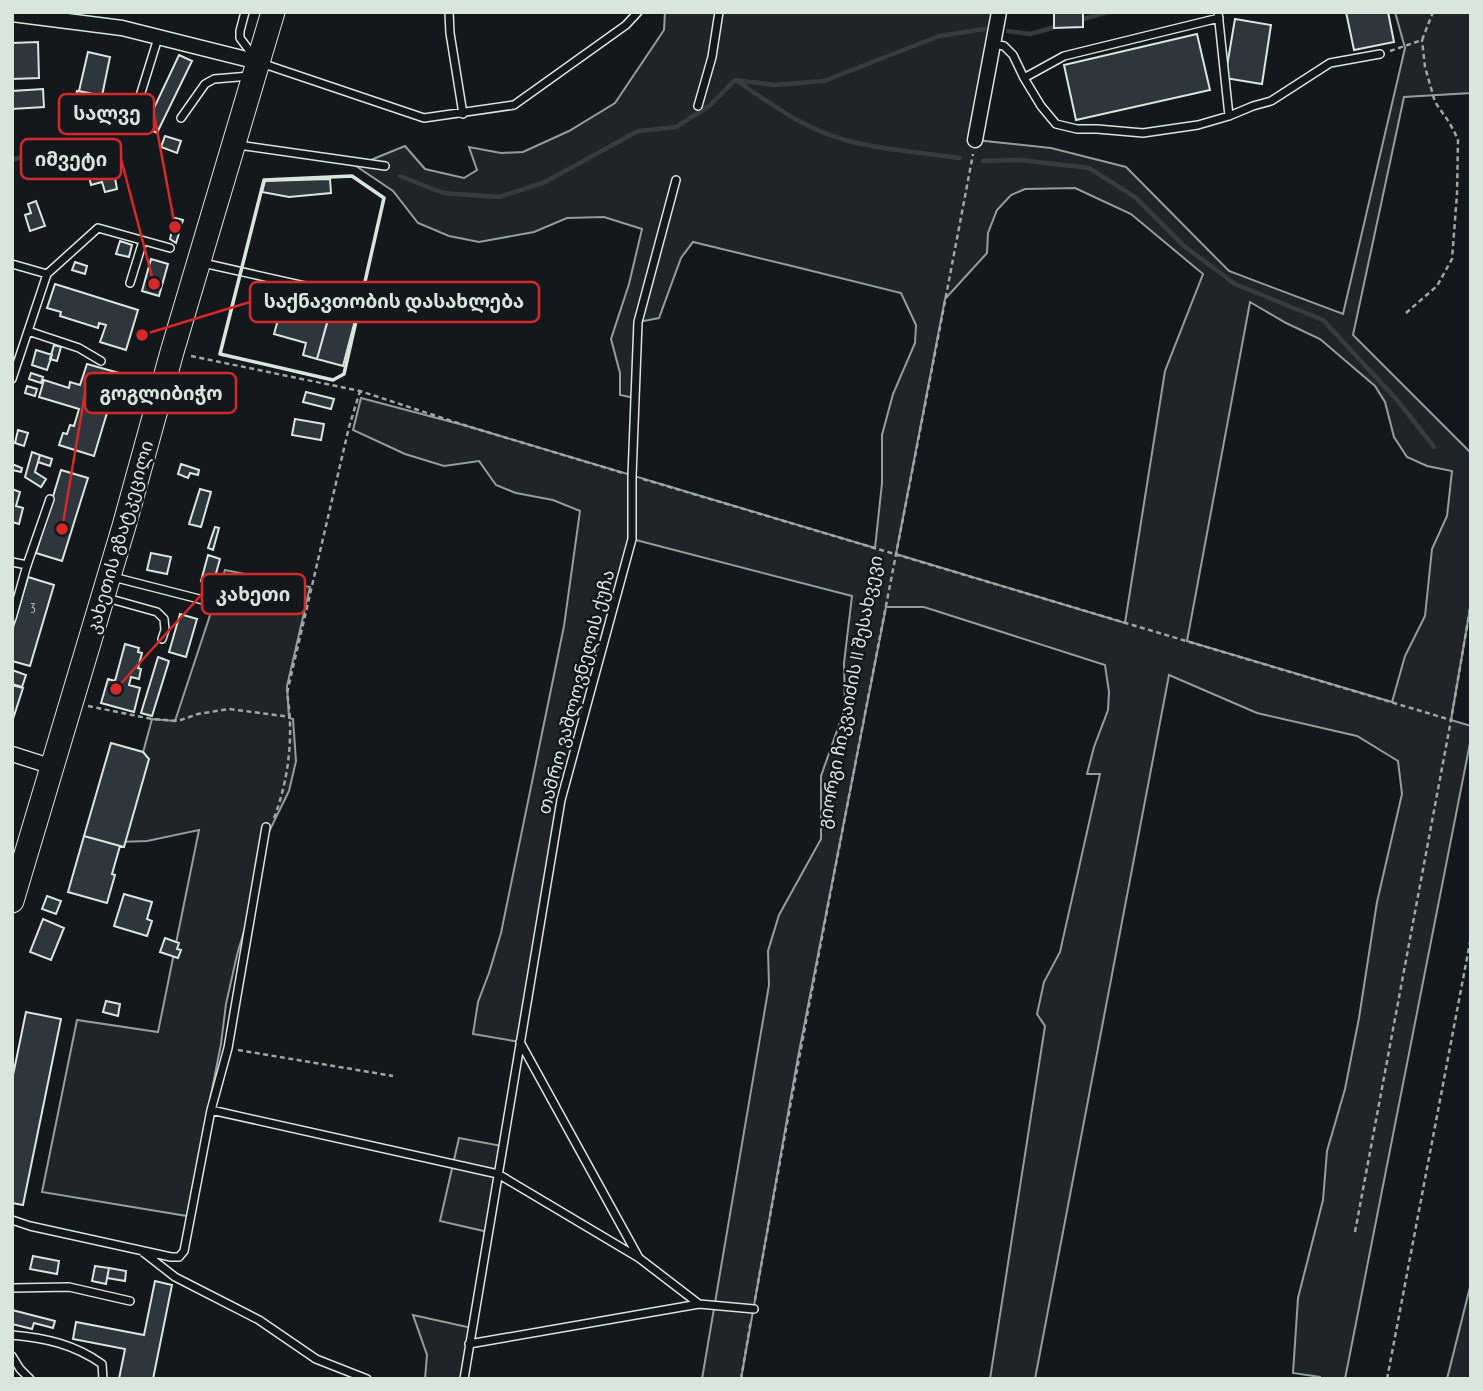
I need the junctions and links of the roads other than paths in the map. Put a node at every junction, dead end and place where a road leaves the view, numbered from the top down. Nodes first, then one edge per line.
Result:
1 (126, 12) edge
2 (245, 12) edge
3 (272, 12) edge
4 (449, 12) edge
5 (638, 12) edge
6 (719, 12) edge
7 (999, 12) edge
8 (12, 14) edge
9 (1218, 15) edge
10 (93, 18) edge
11 (122, 27) junction
12 (158, 37) junction
13 (993, 44) junction
14 (1380, 54) road end
15 (256, 69) junction
16 (1024, 78) junction
17 (698, 106) dead end
18 (135, 112) dead end
19 (464, 114) junction
20 (1229, 116) junction
21 (181, 118) dead end
22 (975, 140) road end
23 (233, 144) junction
24 (385, 166) dead end
25 (676, 180) dead end
26 (143, 241) junction
27 (170, 248) dead end
28 (199, 262) junction
29 (12, 264) edge
30 (47, 274) junction
31 (130, 283) dead end
32 (318, 289) dead end
33 (28, 331) junction
34 (101, 361) dead end
35 (12, 379) edge
36 (50, 499) dead end
37 (12, 562) edge
38 (27, 565) junction
39 (106, 586) junction
40 (207, 601) dead end
41 (12, 618) edge
42 (162, 639) dead end
43 (12, 754) edge
44 (52, 767) junction
45 (266, 827) road end
46 (12, 901) edge
47 (520, 1042) junction
48 (211, 1110) junction
49 (498, 1174) junction
50 (12, 1220) edge
51 (140, 1250) junction
52 (639, 1258) junction
53 (12, 1288) edge
54 (130, 1301) dead end
55 (699, 1304) junction
56 (754, 1309) road end
57 (12, 1335) edge
58 (470, 1345) junction
59 (12, 1356) edge
60 (30, 1379) edge
61 (103, 1379) edge
62 (367, 1379) edge
63 (464, 1379) edge

1 - 11 street
2 - 15 lane
3 - 15 highway, კახეთის გზატკეცილი
4 - 19 lane
5 - 19 lane
6 - 17 lane
7 - 13 street
8 - 10 street
9 - 16 lane
9 - 20 lane
10 - 11 street
11 - 12 street
12 - 15 street
12 - 18 lane
13 - 16 lane
13 - 22 street
14 - 20 lane
15 - 19 lane
15 - 21 lane
15 - 23 highway, კახეთის გზატკეცილი
16 - 20 lane
23 - 24 lane
23 - 28 highway, კახეთის გზატკეცილი
25 - 47 lane, თამრო ვაშლოვნელის ქუჩა
26 - 27 lane
26 - 30 lane
26 - 31 lane
28 - 32 lane
28 - 39 highway, კახეთის გზატკეცილი
29 - 30 lane
30 - 33 lane
33 - 34 lane
33 - 35 lane
36 - 38 lane
37 - 38 lane
38 - 41 lane
39 - 40 lane
39 - 42 lane
39 - 44 highway, კახეთის გზატკეცილი
43 - 44 street
44 - 46 highway, კახეთის გზატკეცილი
45 - 48 lane
47 - 49 lane, თამრო ვაშლოვნელის ქუჩა
47 - 52 lane
48 - 49 lane
48 - 51 lane
49 - 52 lane
49 - 58 lane, თამრო ვაშლოვნელის ქუჩა
50 - 51 lane
51 - 62 lane
52 - 55 lane
53 - 54 lane
55 - 56 lane
55 - 58 lane
57 - 61 lane
58 - 63 lane, თამრო ვაშლოვნელის ქუჩა
59 - 60 lane

